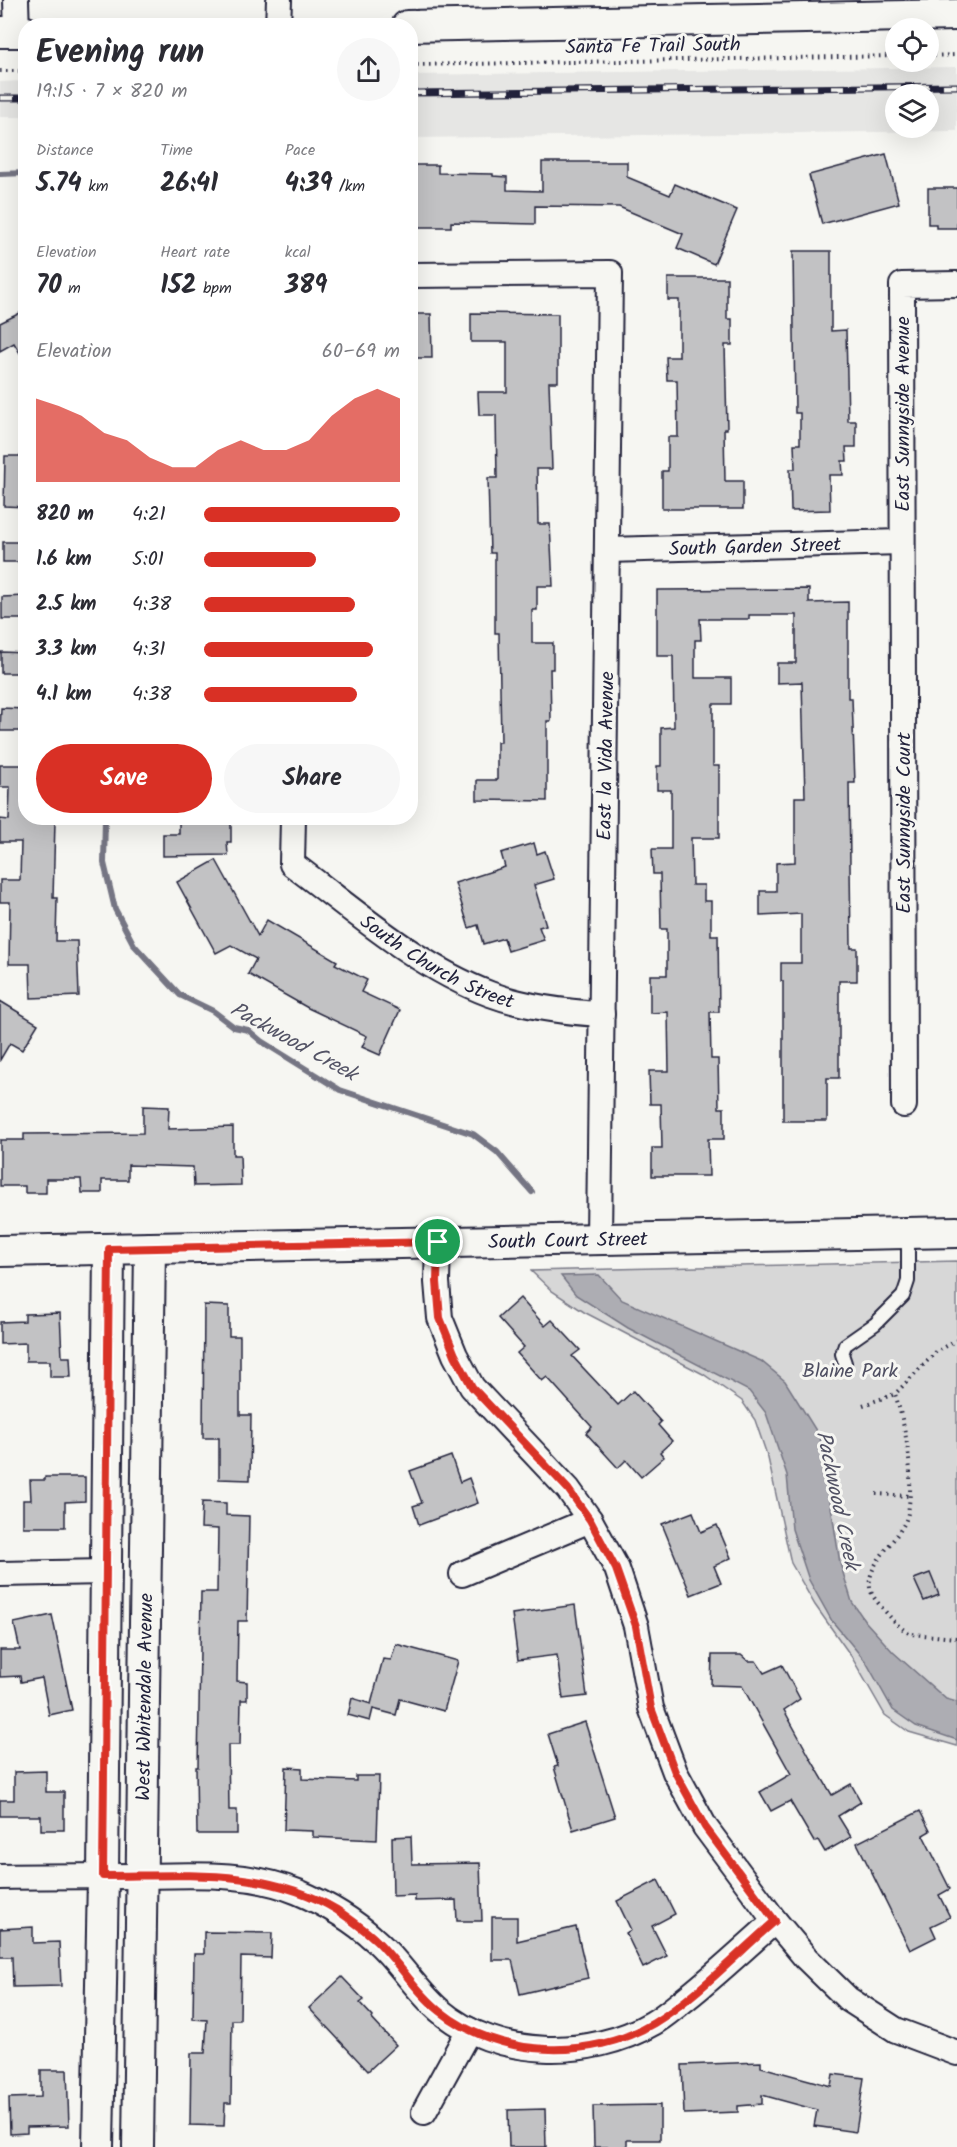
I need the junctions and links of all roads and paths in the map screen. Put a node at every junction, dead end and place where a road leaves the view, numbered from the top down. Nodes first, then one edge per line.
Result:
1 (16, 0) edge
2 (279, 0) edge
3 (784, 9) edge
4 (957, 15) edge
5 (278, 18) edge
6 (418, 26) edge
7 (14, 32) edge
8 (885, 56) edge
9 (939, 56) edge
10 (957, 56) edge
11 (418, 64) edge
12 (0, 71) edge
13 (18, 71) edge
14 (418, 275) edge
15 (957, 284) edge
16 (901, 542) junction
17 (608, 550) junction
18 (293, 825) edge
19 (602, 1014) junction
20 (904, 1105) dead end
21 (957, 1232) edge
22 (908, 1234) junction
23 (598, 1239) junction
24 (438, 1242) junction
25 (150, 1248) junction
26 (109, 1249) junction
27 (0, 1251) edge
28 (957, 1340) edge
29 (845, 1363) dead end
30 (895, 1394) junction
31 (863, 1405) dead end
32 (876, 1494) dead end
33 (909, 1496) junction
34 (590, 1520) junction
35 (106, 1572) junction
36 (0, 1574) edge
37 (462, 1574) dead end
38 (957, 1638) edge
39 (103, 1876) junction
40 (143, 1876) junction
41 (0, 1877) edge
42 (775, 1921) junction
43 (469, 2030) junction
44 (957, 2053) edge
45 (424, 2112) dead end
46 (98, 2147) edge
47 (138, 2147) edge

1 - 7 street
2 - 5 street
3 - 4 street
3 - 6 street
8 - 11 path, Santa Fe Trail South
9 - 10 path
12 - 13 path
14 - 17 street, East la Vida Avenue
15 - 16 street, East Sunnyside Avenue
16 - 17 street, South Garden Street
16 - 20 street, East Sunnyside Court
17 - 19 street, East la Vida Avenue
18 - 19 street, South Church Street
19 - 23 street, East la Vida Avenue
21 - 22 street, South Court Street
22 - 23 street, South Court Street
22 - 29 lane
23 - 24 street, South Court Street
24 - 25 street, South Court Street
24 - 34 street
25 - 26 street, South Court Street
25 - 40 street, West Whitendale Avenue
26 - 27 street, South Court Street
26 - 35 street, West Whitendale Avenue
28 - 30 path
30 - 31 path
30 - 33 path
32 - 33 path
33 - 38 path
34 - 37 street
34 - 42 street
35 - 36 street
35 - 39 street, West Whitendale Avenue
39 - 40 street
39 - 41 street
39 - 46 street, West Whitendale Avenue
40 - 43 street
40 - 47 street, West Whitendale Avenue
42 - 43 street
42 - 44 street
43 - 45 street

